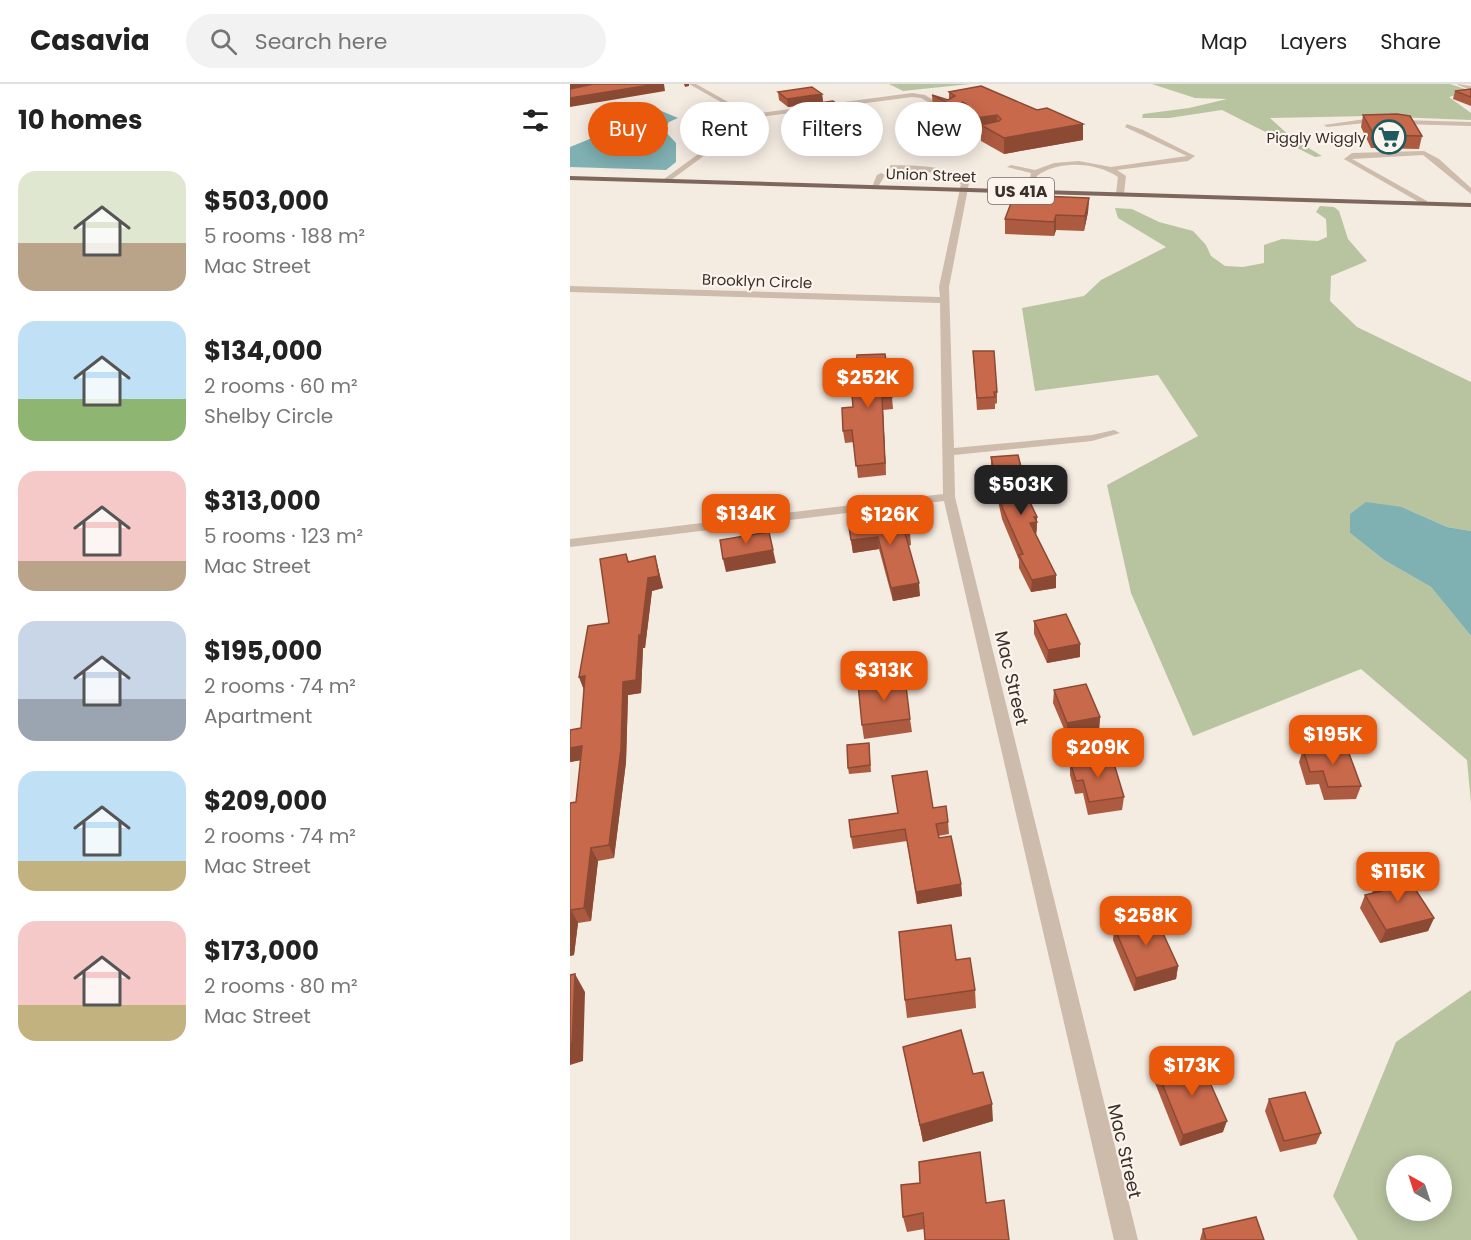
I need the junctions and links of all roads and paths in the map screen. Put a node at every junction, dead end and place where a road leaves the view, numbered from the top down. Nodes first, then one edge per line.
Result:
1 (692, 84) edge
2 (1460, 84) edge
3 (1471, 88) edge
4 (724, 102) edge
5 (933, 102) edge
6 (769, 114) edge
7 (1471, 124) edge
8 (1327, 125) dead end
9 (1127, 126) dead end
10 (701, 156) edge
11 (1109, 166) junction
12 (891, 167) dead end
13 (1011, 167) dead end
14 (1035, 172) junction
15 (881, 175) dead end
16 (570, 178) edge
17 (667, 181) junction
18 (874, 187) junction
19 (965, 190) junction
20 (1031, 192) junction
21 (1471, 192) edge
22 (1120, 194) junction
23 (1424, 203) junction
24 (1471, 205) edge
25 (570, 288) edge
26 (944, 300) junction
27 (1114, 433) dead end
28 (948, 452) junction
29 (949, 497) junction
30 (570, 543) edge
31 (1126, 1240) edge

1 - 4 street
2 - 3 street
5 - 6 street
7 - 8 street
9 - 11 street
10 - 17 street
11 - 14 street
11 - 22 street
12 - 19 street
13 - 14 street
14 - 20 street
15 - 18 street
16 - 17 main road, Union Street / US 41A
17 - 18 main road, Union Street / US 41A
18 - 19 main road, Union Street / US 41A
19 - 20 main road, Union Street / US 41A
19 - 26 street, Mac Street
20 - 22 main road, Union Street / US 41A
21 - 23 street
22 - 23 main road, Union Street / US 41A
23 - 24 main road, Union Street / US 41A
25 - 26 street, Brooklyn Circle
26 - 28 street, Mac Street
27 - 28 street
28 - 29 street, Mac Street
29 - 30 street
29 - 31 street, Mac Street

